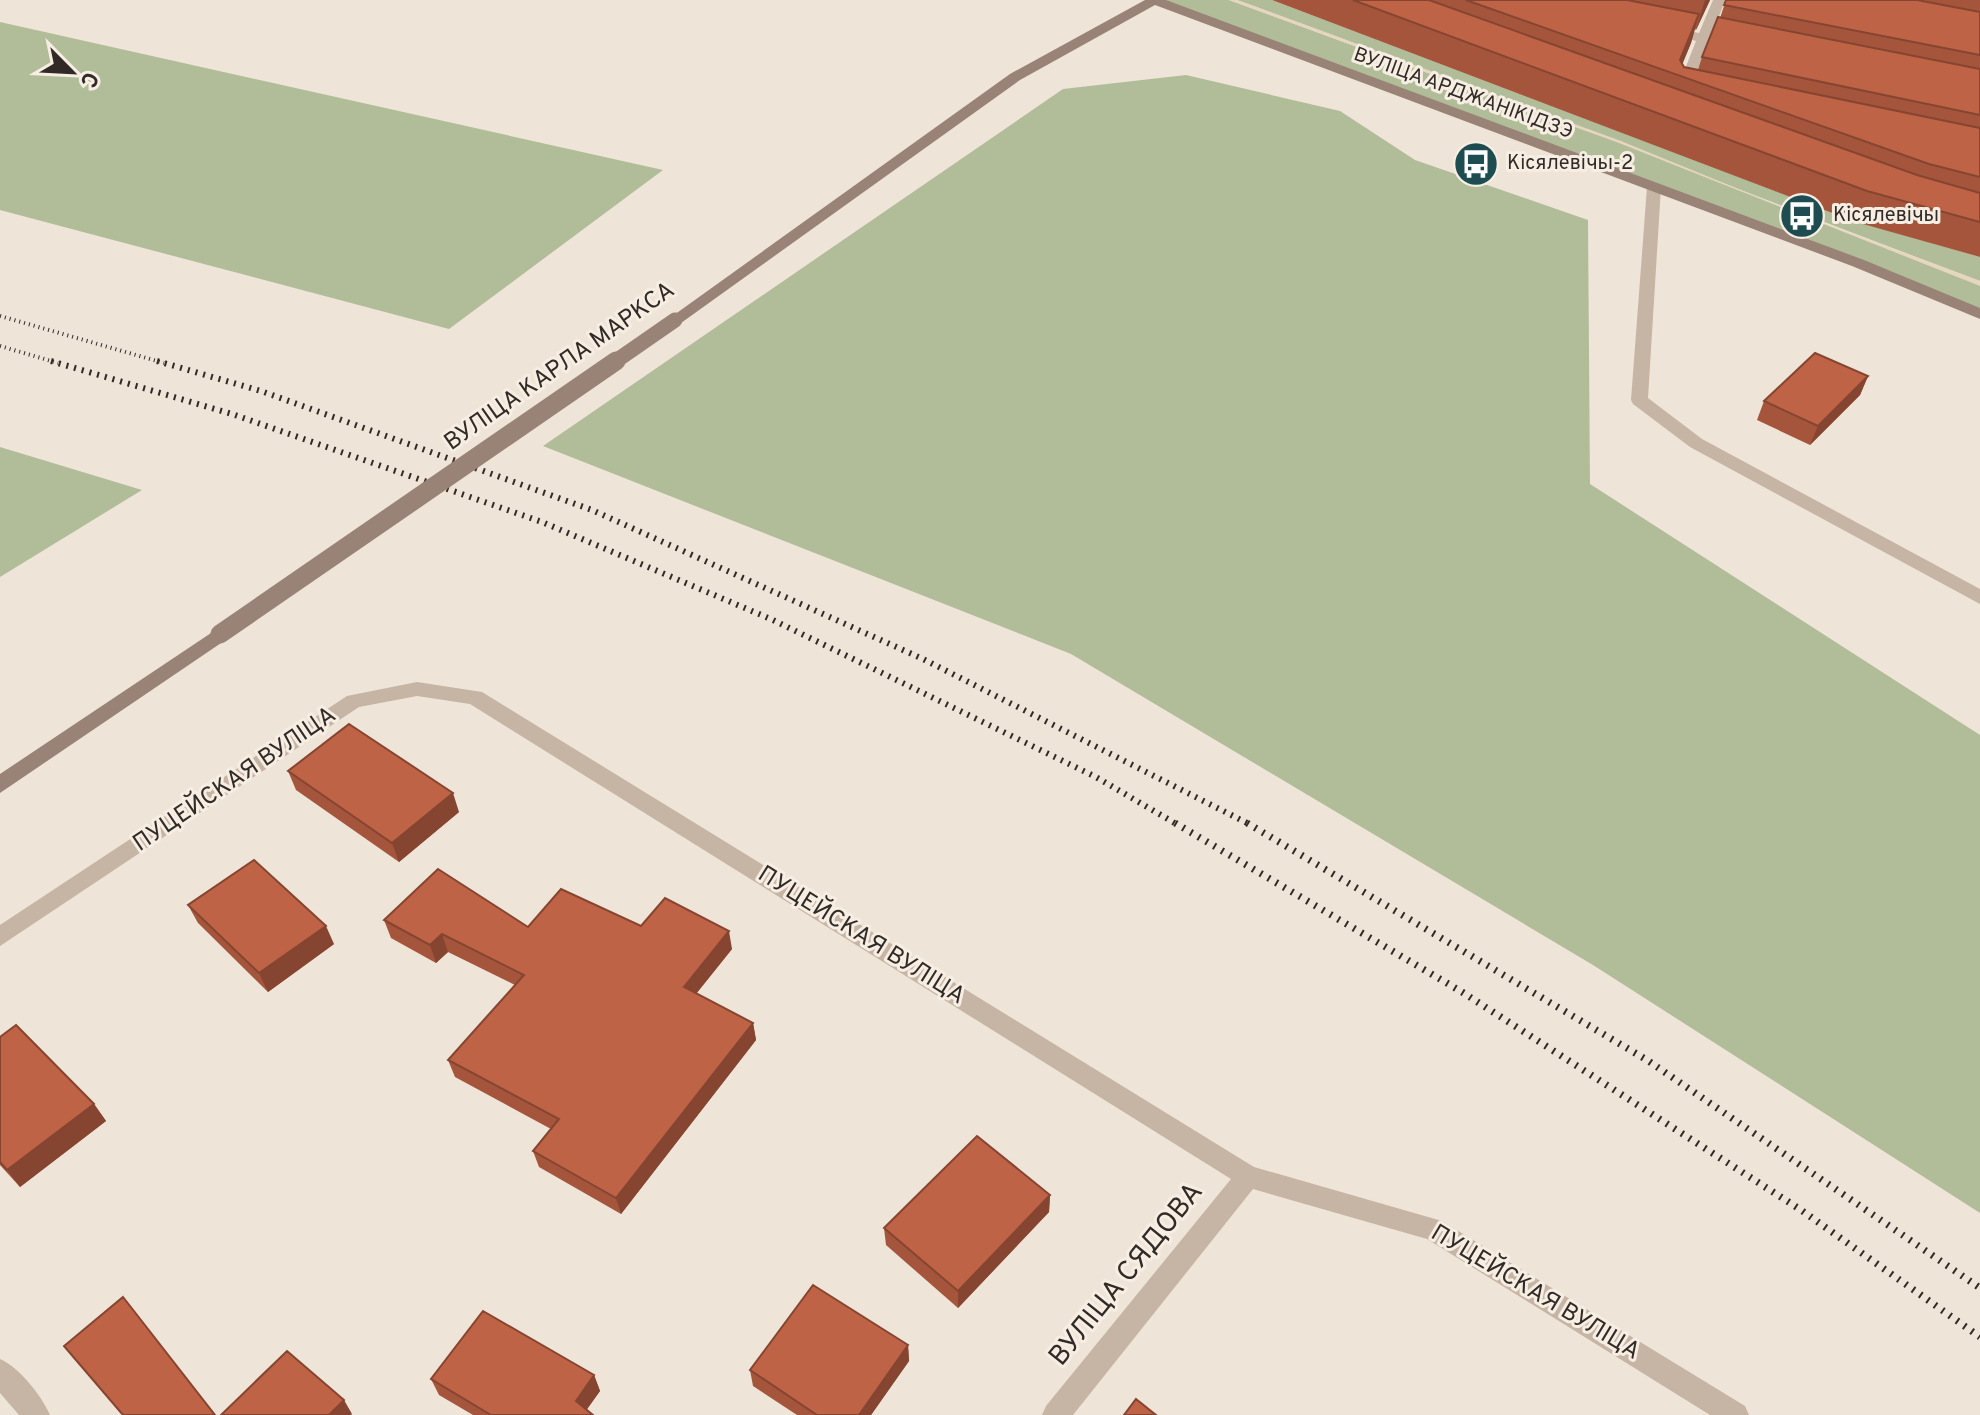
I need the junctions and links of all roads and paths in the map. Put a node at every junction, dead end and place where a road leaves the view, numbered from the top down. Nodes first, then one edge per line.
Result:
1 (1154, 0) edge
2 (1719, 0) edge
3 (1659, 29) edge
4 (1703, 38) junction
5 (1749, 48) edge
6 (1683, 95) edge
7 (1654, 187) junction
8 (1980, 314) edge
9 (1980, 597) edge
10 (0, 785) edge
11 (0, 937) edge
12 (1248, 1176) junction
13 (0, 1372) edge
14 (36, 1415) edge
15 (1056, 1415) edge
16 (1735, 1415) edge

1 - 7 main road, ВУЛІЦА АРДЖАНІКІДЗЭ
1 - 10 main road, ВУЛІЦА КАРЛА МАРКСА, bridge
2 - 4 street
3 - 4 street
4 - 5 street
4 - 6 street
7 - 8 main road, ВУЛІЦА АРДЖАНІКІДЗЭ
7 - 9 street
11 - 12 street, ПУЦЕЙСКАЯ ВУЛІЦА
12 - 15 street, ВУЛІЦА СЯДОВА
12 - 16 street, ПУЦЕЙСКАЯ ВУЛІЦА
13 - 14 street

